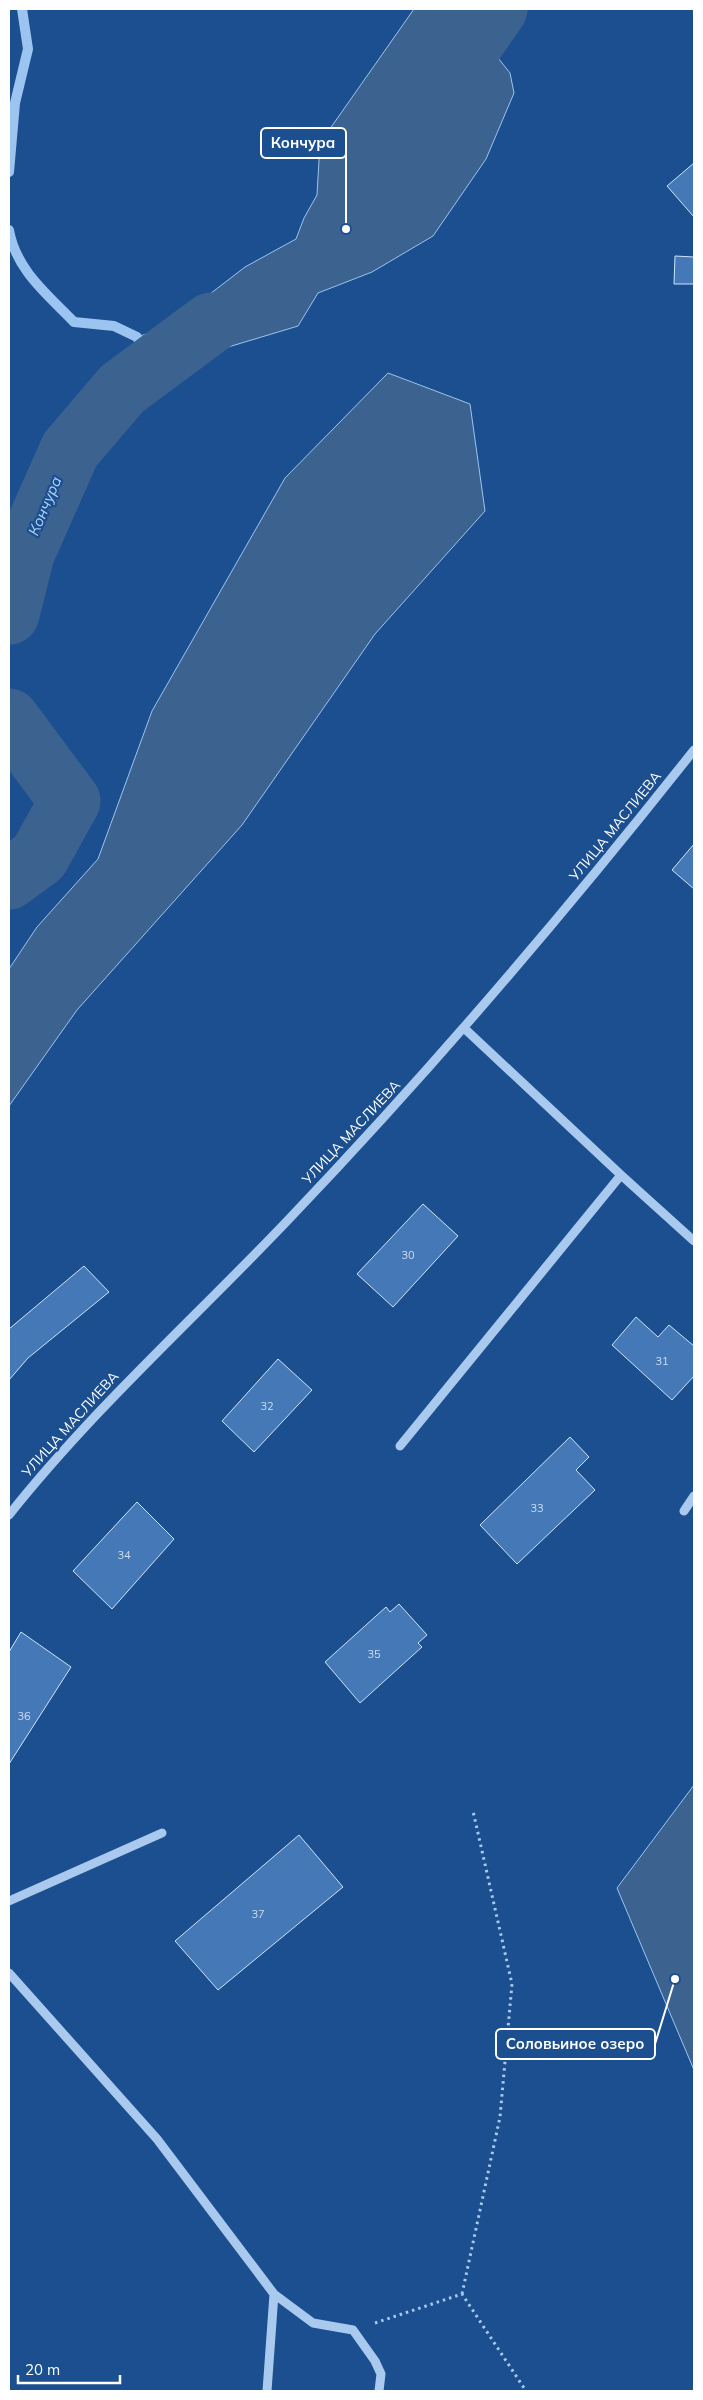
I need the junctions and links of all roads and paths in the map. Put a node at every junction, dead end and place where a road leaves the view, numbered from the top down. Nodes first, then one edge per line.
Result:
1 (694, 750) edge
2 (464, 1028) junction
3 (621, 1175) junction
4 (694, 1241) edge
5 (400, 1446) dead end
6 (694, 1496) edge
7 (684, 1511) dead end
8 (9, 1515) edge
9 (474, 1812) dead end
10 (162, 1833) dead end
11 (9, 1901) edge
12 (9, 1972) edge
13 (274, 2294) junction
14 (462, 2294) junction
15 (353, 2330) junction
16 (267, 2391) edge
17 (379, 2391) edge
18 (526, 2391) edge

1 - 2 street, УЛИЦА МАСЛИЕВА
2 - 3 street
2 - 8 street, УЛИЦА МАСЛИЕВА
3 - 4 street
3 - 5 street
6 - 7 street
9 - 14 path
10 - 11 street
12 - 13 street
13 - 15 street
13 - 16 street
14 - 15 path
14 - 18 path
15 - 17 street

